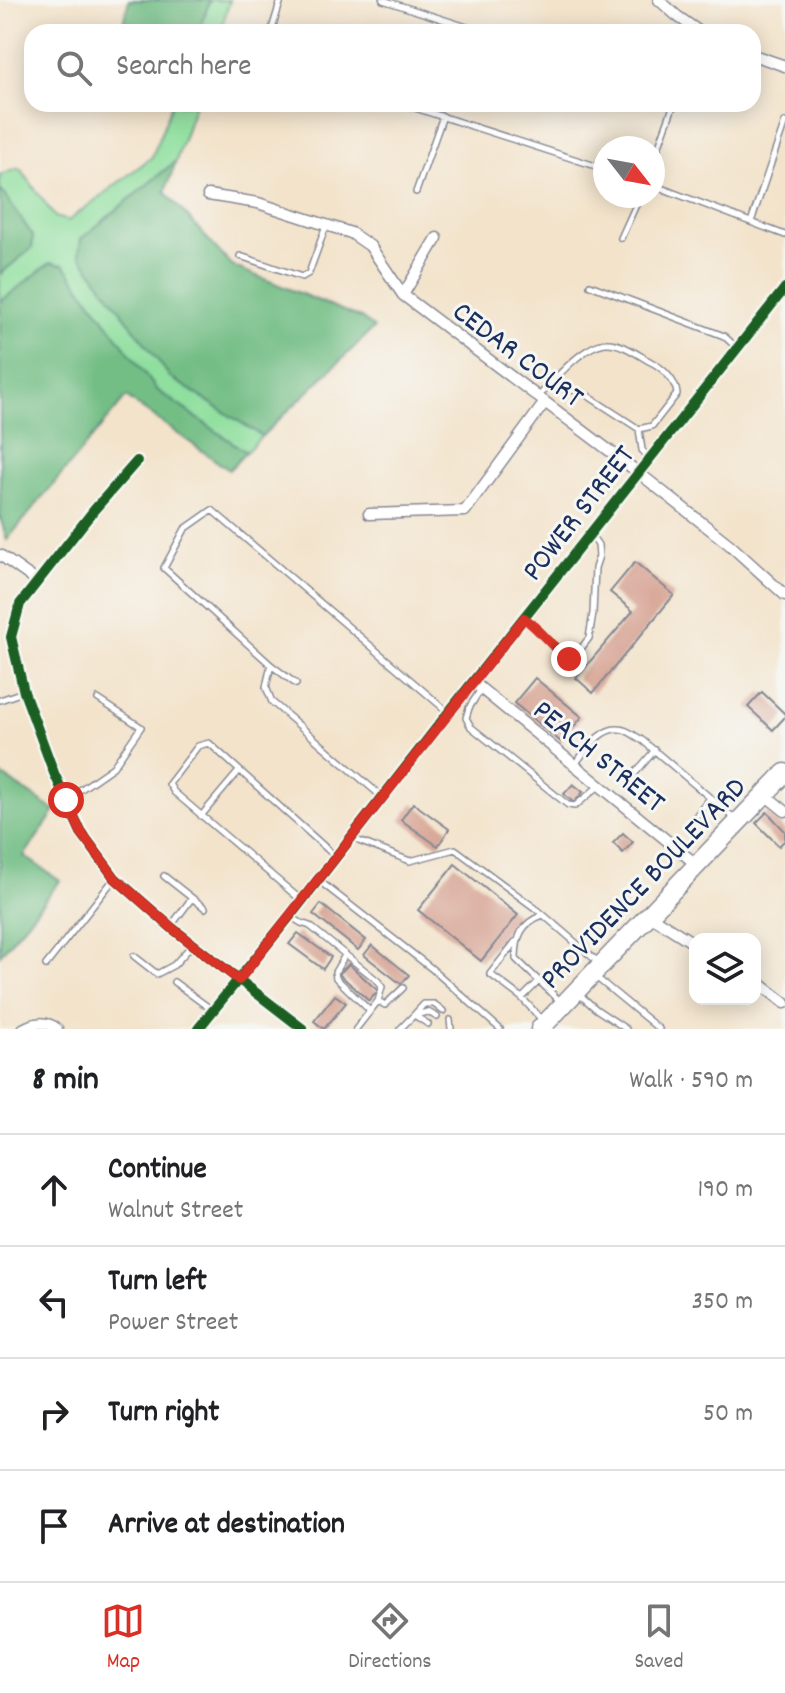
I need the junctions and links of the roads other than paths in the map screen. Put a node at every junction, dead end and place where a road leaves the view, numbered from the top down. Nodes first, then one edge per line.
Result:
1 (281, 0) edge
2 (383, 0) edge
3 (659, 0) edge
4 (274, 24) edge
5 (457, 24) edge
6 (688, 24) edge
7 (761, 58) edge
8 (785, 66) edge
9 (430, 112) edge
10 (671, 112) edge
11 (443, 116) junction
12 (785, 122) edge
13 (662, 136) edge
14 (593, 165) edge
15 (665, 190) edge
16 (416, 192) dead end
17 (208, 195) dead end
18 (635, 208) edge
19 (751, 222) junction
20 (326, 225) junction
21 (785, 235) edge
22 (437, 238) dead end
23 (621, 238) dead end
24 (240, 256) dead end
25 (590, 285) dead end
26 (785, 288) edge
27 (403, 295) junction
28 (737, 349) junction
29 (548, 386) junction
30 (542, 399) junction
31 (639, 429) junction
32 (650, 460) junction
33 (137, 461) dead end
34 (639, 473) junction
35 (369, 514) dead end
36 (591, 534) junction
37 (0, 555) edge
38 (38, 582) junction
39 (785, 595) edge
40 (524, 618) junction
41 (271, 665) junction
42 (296, 684) dead end
43 (478, 685) junction
44 (24, 692) junction
45 (98, 699) dead end
46 (0, 700) edge
47 (448, 713) junction
48 (655, 750) junction
49 (574, 765) junction
50 (239, 771) junction
51 (785, 773) edge
52 (631, 778) dead end
53 (600, 785) junction
54 (764, 794) junction
55 (383, 798) junction
56 (710, 798) junction
57 (66, 800) junction
58 (784, 808) edge
59 (201, 816) junction
60 (738, 822) junction
61 (689, 825) dead end
62 (351, 838) junction
63 (336, 858) junction
64 (697, 865) junction
65 (164, 876) dead end
66 (115, 878) junction
67 (318, 880) junction
68 (192, 898) junction
69 (303, 901) junction
70 (205, 908) dead end
71 (544, 915) junction
72 (649, 915) junction
73 (290, 916) junction
74 (170, 926) junction
75 (516, 940) junction
76 (689, 940) edge
77 (193, 944) junction
78 (345, 955) junction
79 (134, 956) dead end
80 (46, 965) dead end
81 (597, 970) junction
82 (239, 980) junction
83 (539, 981) junction
84 (174, 982) dead end
85 (761, 985) edge
86 (403, 988) dead end
87 (522, 998) junction
88 (570, 998) junction
89 (378, 1001) junction
90 (785, 1003) edge
91 (212, 1011) junction
92 (370, 1011) junction
93 (443, 1011) dead end
94 (414, 1015) junction
95 (437, 1017) dead end
96 (450, 1020) dead end
97 (428, 1024) dead end
98 (542, 1026) edge
99 (448, 1028) edge
100 (23, 1029) edge
101 (57, 1029) edge
102 (198, 1029) edge
103 (303, 1029) edge
104 (356, 1029) edge
105 (400, 1029) edge
106 (500, 1029) edge
107 (626, 1029) edge
108 (659, 1029) edge

1 - 4 lane
2 - 5 lane
3 - 6 street
7 - 8 street
9 - 11 lane
10 - 13 lane
11 - 14 lane
11 - 16 lane
12 - 19 lane
15 - 19 lane
17 - 20 street, CEDAR COURT
18 - 23 lane
19 - 21 lane
20 - 24 lane
20 - 27 street, CEDAR COURT
22 - 27 street
25 - 28 lane
26 - 28 street, POWER STREET
27 - 30 street, CEDAR COURT
28 - 32 street, POWER STREET
29 - 30 lane
29 - 31 lane
29 - 31 lane
30 - 34 street, CEDAR COURT
30 - 35 street
31 - 32 lane
32 - 34 street, POWER STREET
33 - 38 street
34 - 36 street, POWER STREET
34 - 39 street, CEDAR COURT
36 - 40 street, POWER STREET
36 - 40 lane
37 - 38 street
38 - 44 street
40 - 43 street, POWER STREET
41 - 42 lane
41 - 47 lane
41 - 55 lane
43 - 47 street, POWER STREET
43 - 49 street, PEACH STREET
43 - 53 lane
44 - 46 lane
44 - 57 street
45 - 57 lane
47 - 55 street, POWER STREET
48 - 49 lane
48 - 52 lane
48 - 56 lane
49 - 53 street, PEACH STREET
50 - 59 lane
50 - 59 lane
50 - 63 lane
51 - 54 highway, PROVIDENCE BOULEVARD
53 - 64 street, PEACH STREET
54 - 58 street
54 - 60 highway, PROVIDENCE BOULEVARD
55 - 62 street, POWER STREET
56 - 60 lane
56 - 61 lane
57 - 66 street
59 - 69 lane
60 - 64 highway, PROVIDENCE BOULEVARD
62 - 63 street, POWER STREET
62 - 71 lane
63 - 67 street, POWER STREET
64 - 72 highway, PROVIDENCE BOULEVARD
65 - 68 lane
66 - 74 street
66 - 80 lane
67 - 69 street, POWER STREET
67 - 106 lane
68 - 70 lane
68 - 74 lane
69 - 73 street, POWER STREET
71 - 75 lane
71 - 81 lane
72 - 76 street
72 - 81 highway, PROVIDENCE BOULEVARD
73 - 78 lane
73 - 82 street, POWER STREET
74 - 77 street
75 - 83 lane
75 - 87 lane
77 - 79 lane
77 - 82 street
78 - 89 lane
78 - 92 lane
81 - 88 highway, PROVIDENCE BOULEVARD
81 - 108 lane
82 - 91 street, POWER STREET
82 - 103 street
83 - 87 lane
83 - 88 lane
84 - 91 lane
85 - 90 street
86 - 89 lane
87 - 98 lane
88 - 98 highway, PROVIDENCE BOULEVARD
88 - 107 lane
89 - 92 lane
91 - 102 street, POWER STREET
92 - 104 lane
93 - 94 lane
94 - 95 lane
94 - 97 lane
94 - 105 lane
96 - 99 lane
100 - 101 street

